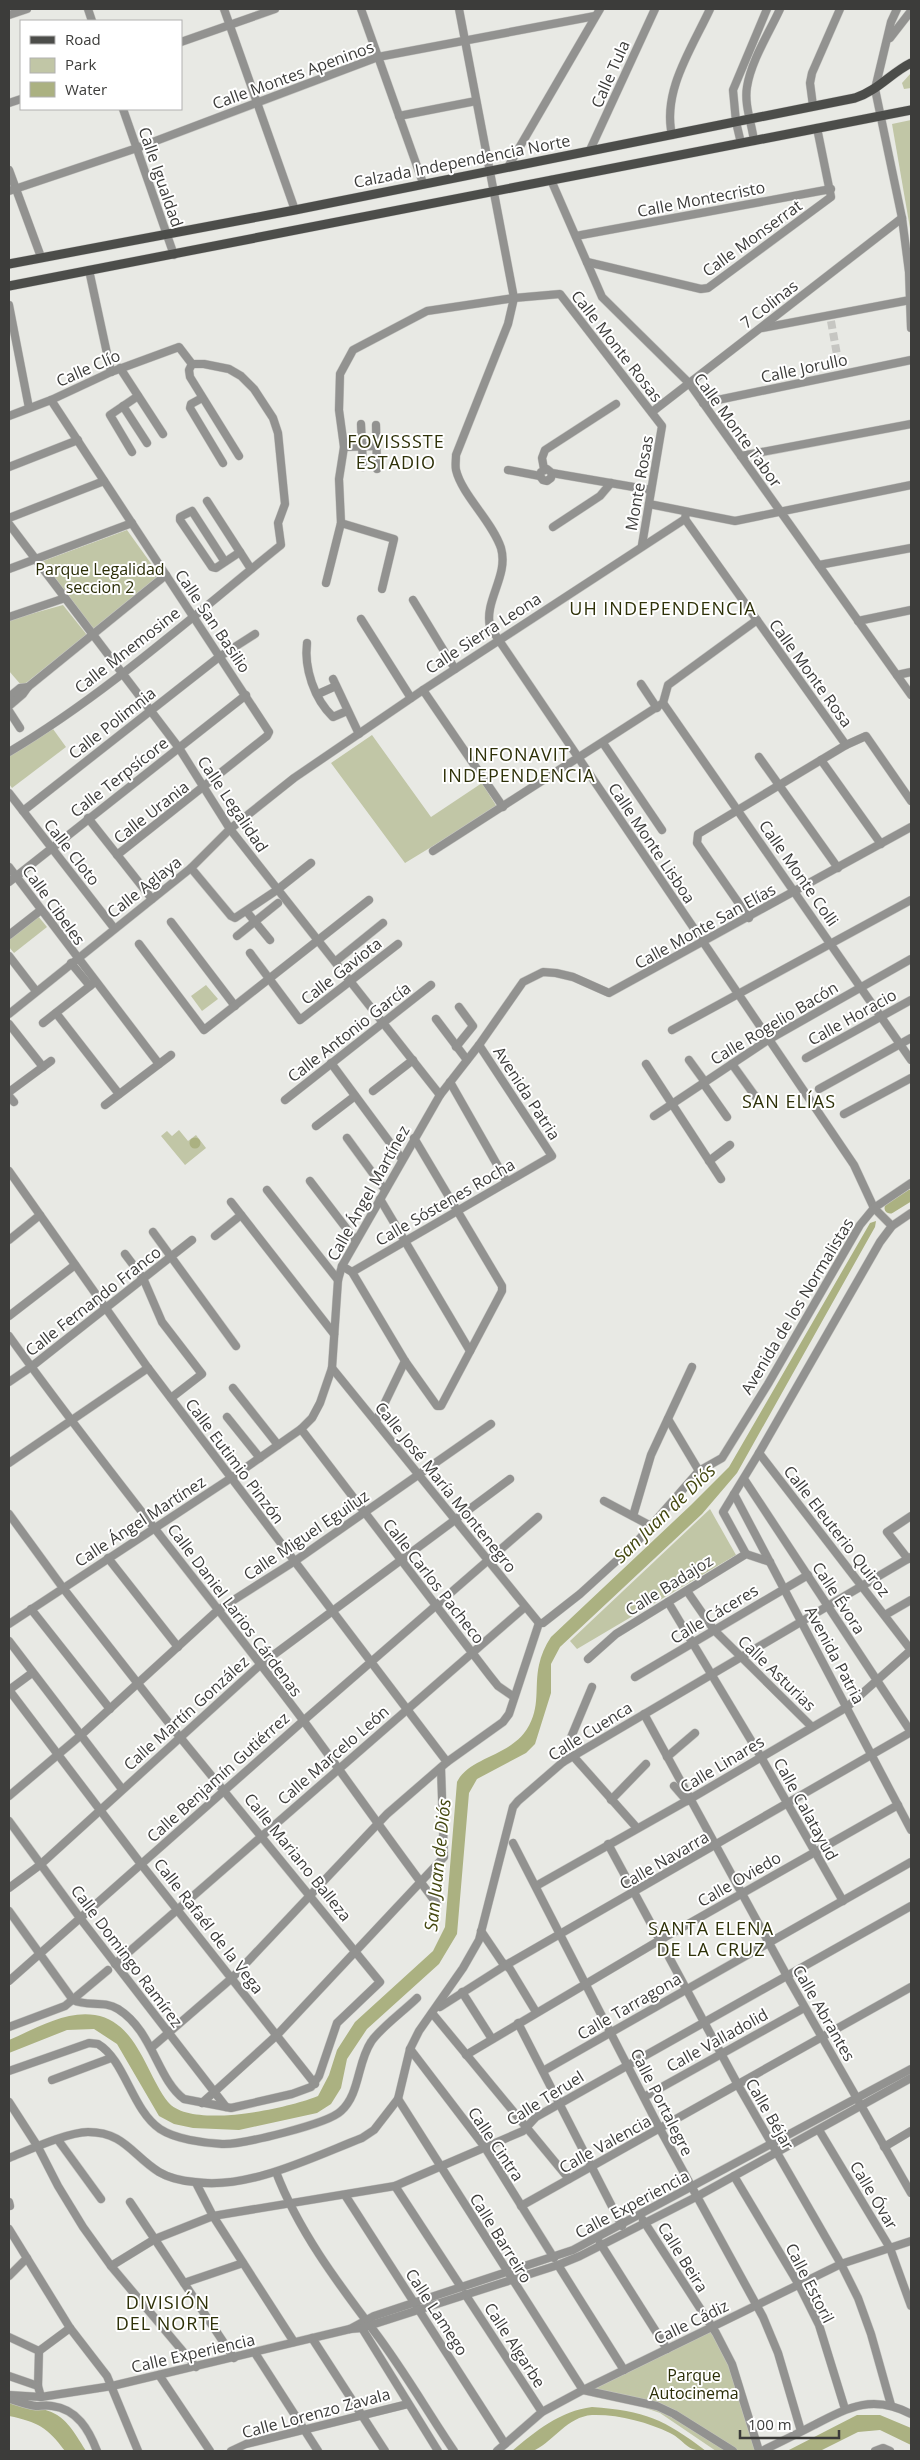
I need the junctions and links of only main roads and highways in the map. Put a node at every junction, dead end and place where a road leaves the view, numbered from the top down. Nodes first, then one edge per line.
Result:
1 (911, 63) edge
2 (911, 110) edge
3 (9, 264) edge
4 (9, 286) edge

1 - 3 main road, Calzada Independencia Norte
2 - 4 main road

